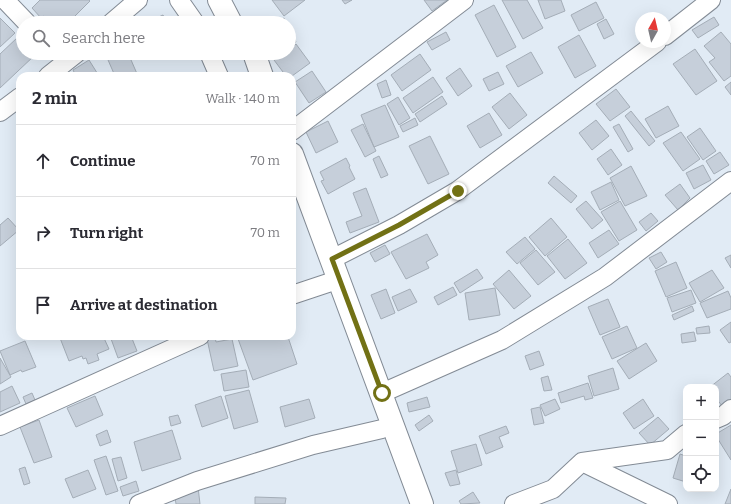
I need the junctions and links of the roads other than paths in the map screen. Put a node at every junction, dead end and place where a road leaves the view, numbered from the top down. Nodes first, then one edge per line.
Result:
1 (5, 0) edge
2 (138, 0) edge
3 (179, 0) edge
4 (219, 0) edge
5 (232, 0) edge
6 (464, 0) edge
7 (711, 0) edge
8 (20, 16) edge
9 (120, 16) edge
10 (190, 16) edge
11 (227, 16) edge
12 (239, 16) edge
13 (671, 31) edge
14 (649, 48) edge
15 (62, 60) edge
16 (212, 60) edge
17 (246, 60) edge
18 (256, 60) edge
19 (52, 72) edge
20 (217, 72) edge
21 (251, 72) edge
22 (261, 72) edge
23 (16, 100) edge
24 (0, 112) edge
25 (296, 128) edge
26 (296, 164) edge
27 (731, 181) edge
28 (296, 195) edge
29 (332, 259) junction
30 (328, 283) junction
31 (296, 289) edge
32 (191, 340) edge
33 (382, 393) junction
34 (731, 409) edge
35 (719, 418) edge
36 (0, 426) edge
37 (382, 429) junction
38 (683, 437) edge
39 (582, 462) junction
40 (139, 504) edge
41 (409, 504) edge
42 (422, 504) edge
43 (514, 504) edge
44 (668, 504) edge

1 - 8 street
2 - 9 street
3 - 10 street
4 - 11 main road
5 - 12 main road
6 - 25 street
7 - 13 street
14 - 29 street
15 - 19 street
16 - 20 street
17 - 21 main road
18 - 22 main road
23 - 24 street
26 - 29 main road
27 - 33 street
28 - 30 main road
29 - 33 main road
30 - 31 street
30 - 37 main road
32 - 36 street
33 - 42 main road
34 - 35 street
37 - 40 street
37 - 41 main road
38 - 39 street
39 - 43 street
39 - 44 street

